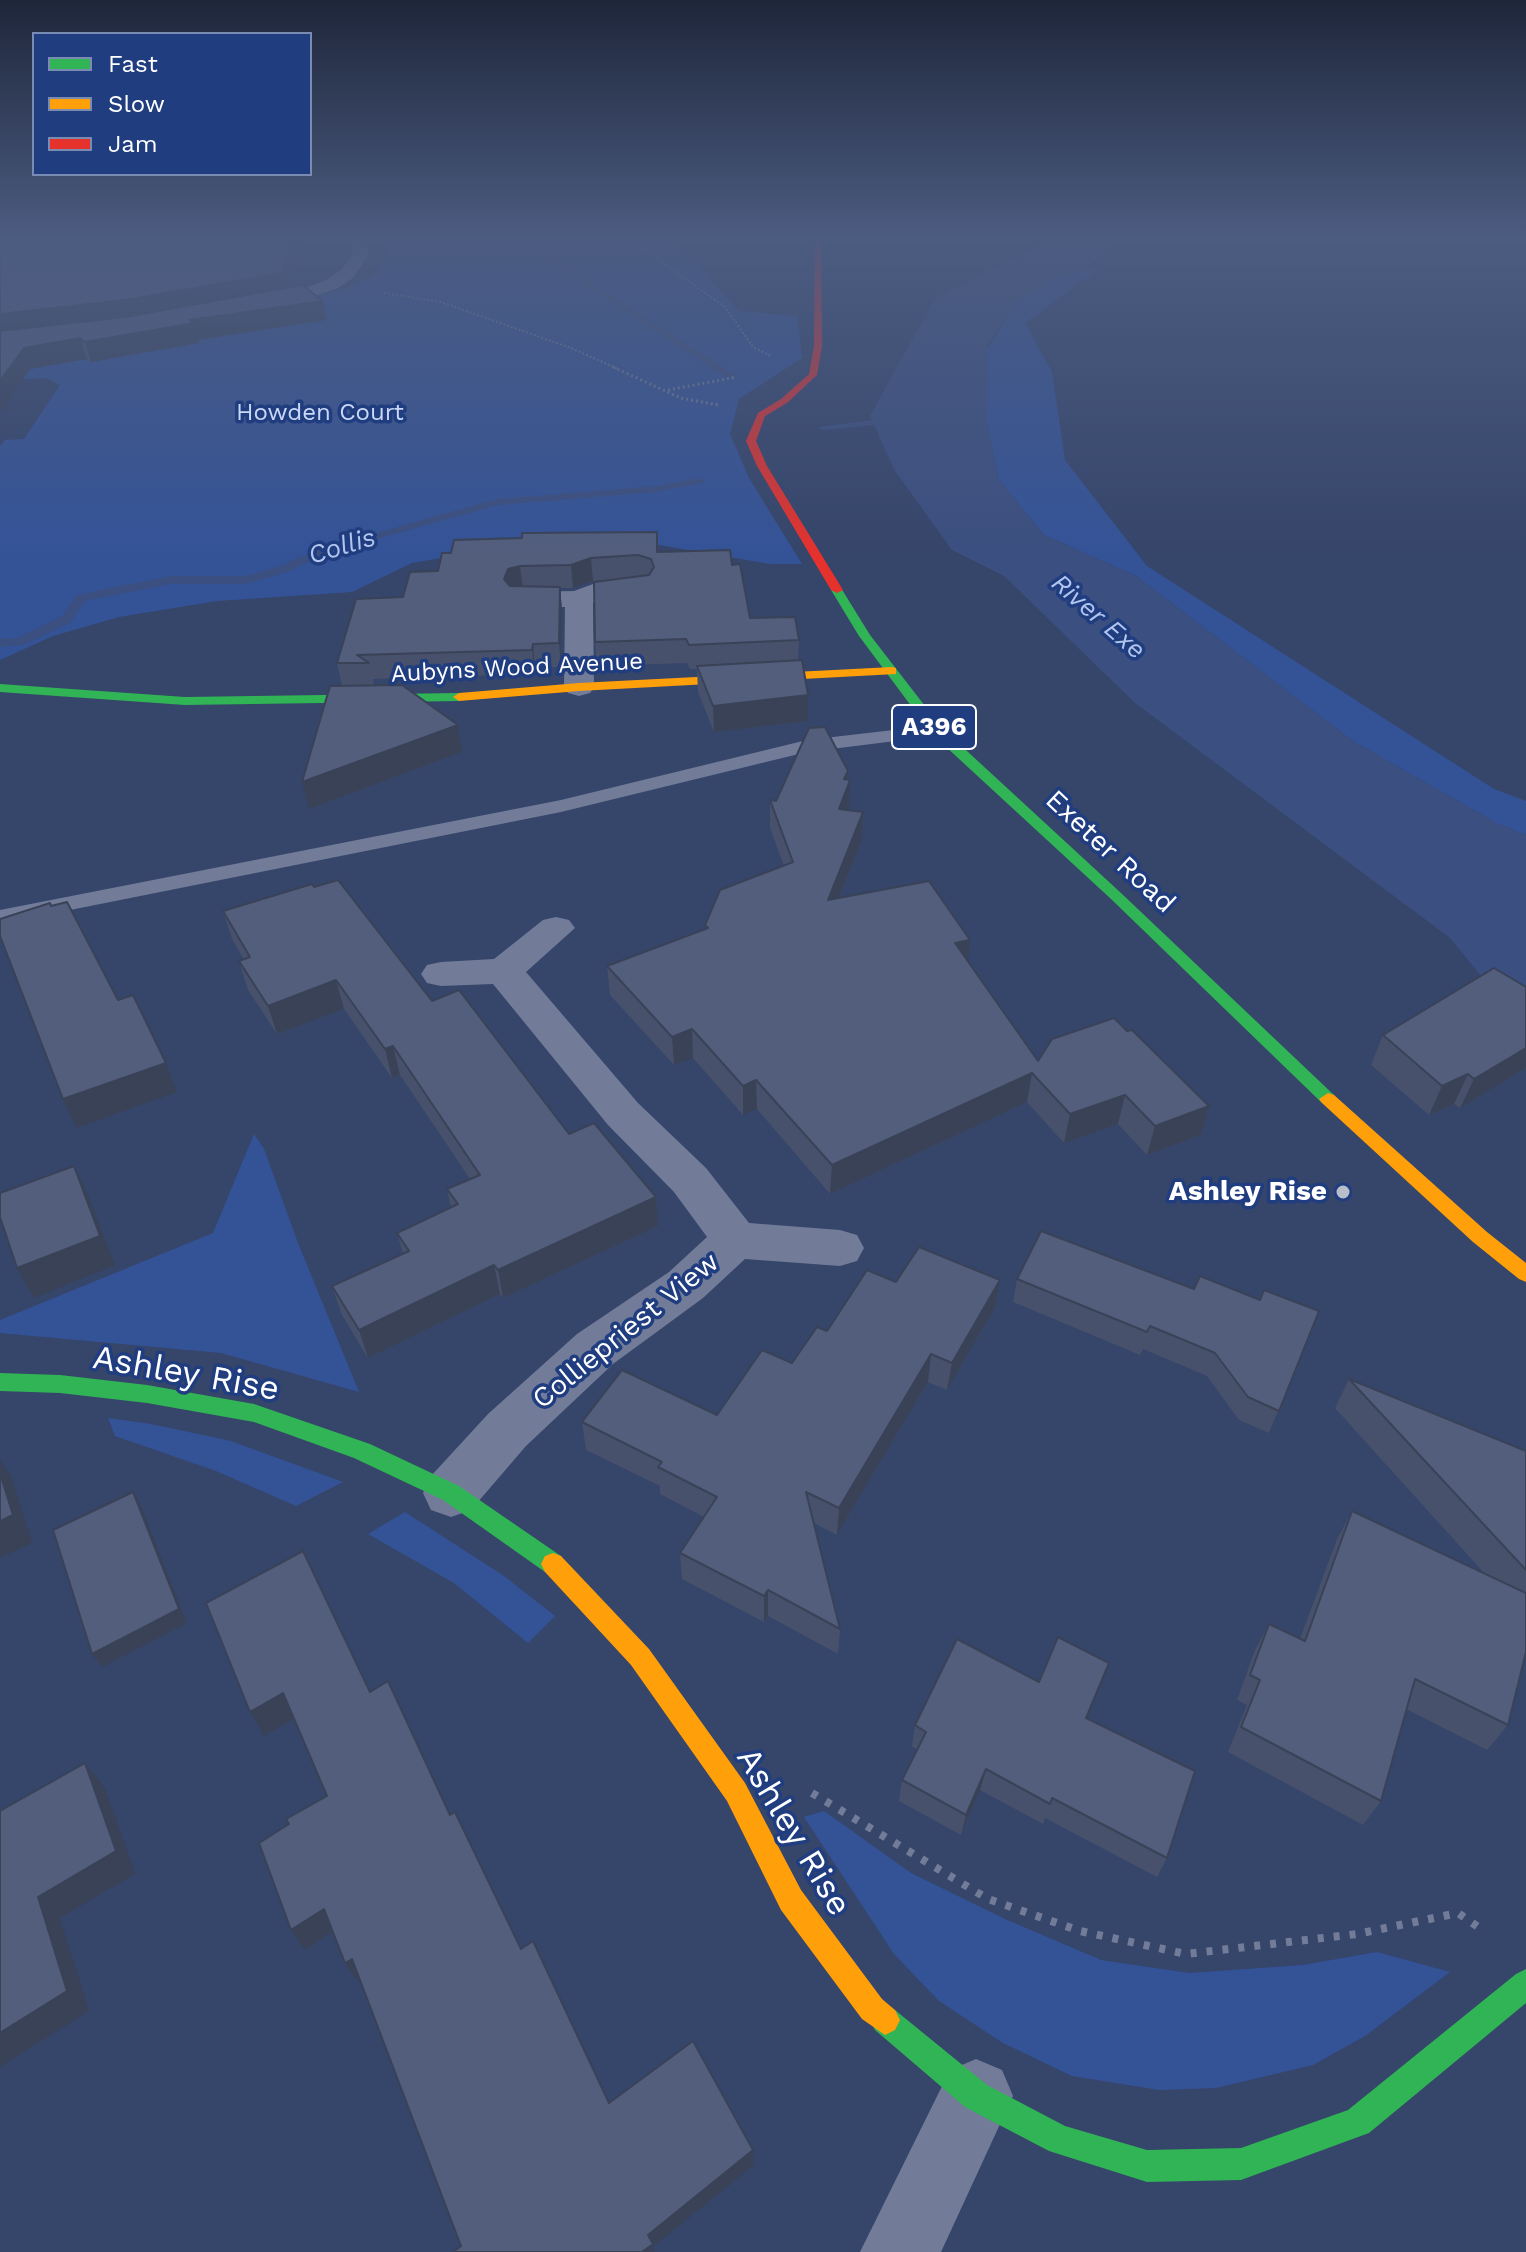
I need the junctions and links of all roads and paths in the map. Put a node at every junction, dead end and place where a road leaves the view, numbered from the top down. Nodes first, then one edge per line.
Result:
1 (560, 344) edge
2 (751, 344) edge
3 (818, 344) edge
4 (808, 381) junction
5 (723, 382) dead end
6 (667, 390) junction
7 (766, 413) junction
8 (640, 589) edge
9 (579, 599) junction
10 (523, 600) edge
11 (892, 671) junction
12 (579, 687) junction
13 (0, 688) edge
14 (937, 731) junction
15 (0, 917) edge
16 (556, 928) dead end
17 (504, 971) junction
18 (441, 974) dead end
19 (735, 1240) junction
20 (840, 1248) dead end
21 (1526, 1274) edge
22 (0, 1382) edge
23 (451, 1493) junction
24 (736, 1792) junction
25 (1492, 1938) dead end
26 (1526, 1984) edge
27 (976, 2096) junction
28 (900, 2252) edge

1 - 6 path
2 - 4 path
3 - 4 main road
4 - 7 main road
5 - 6 path
6 - 7 path
7 - 11 main road, Exeter Road / A396
8 - 9 street
9 - 10 street
9 - 12 street
11 - 12 main road, Aubyns Wood Avenue
11 - 14 main road, Exeter Road / A396
12 - 13 main road, Aubyns Wood Avenue
14 - 15 lane
14 - 21 main road, Exeter Road / A396
16 - 17 street
17 - 18 street
17 - 19 street, Colliepriest View
19 - 20 street, Colliepriest View
19 - 23 street, Colliepriest View
22 - 23 main road, Ashley Rise
23 - 24 main road, Ashley Rise
24 - 25 path
24 - 27 main road, Ashley Rise
26 - 27 main road, Ashley Rise
27 - 28 street

